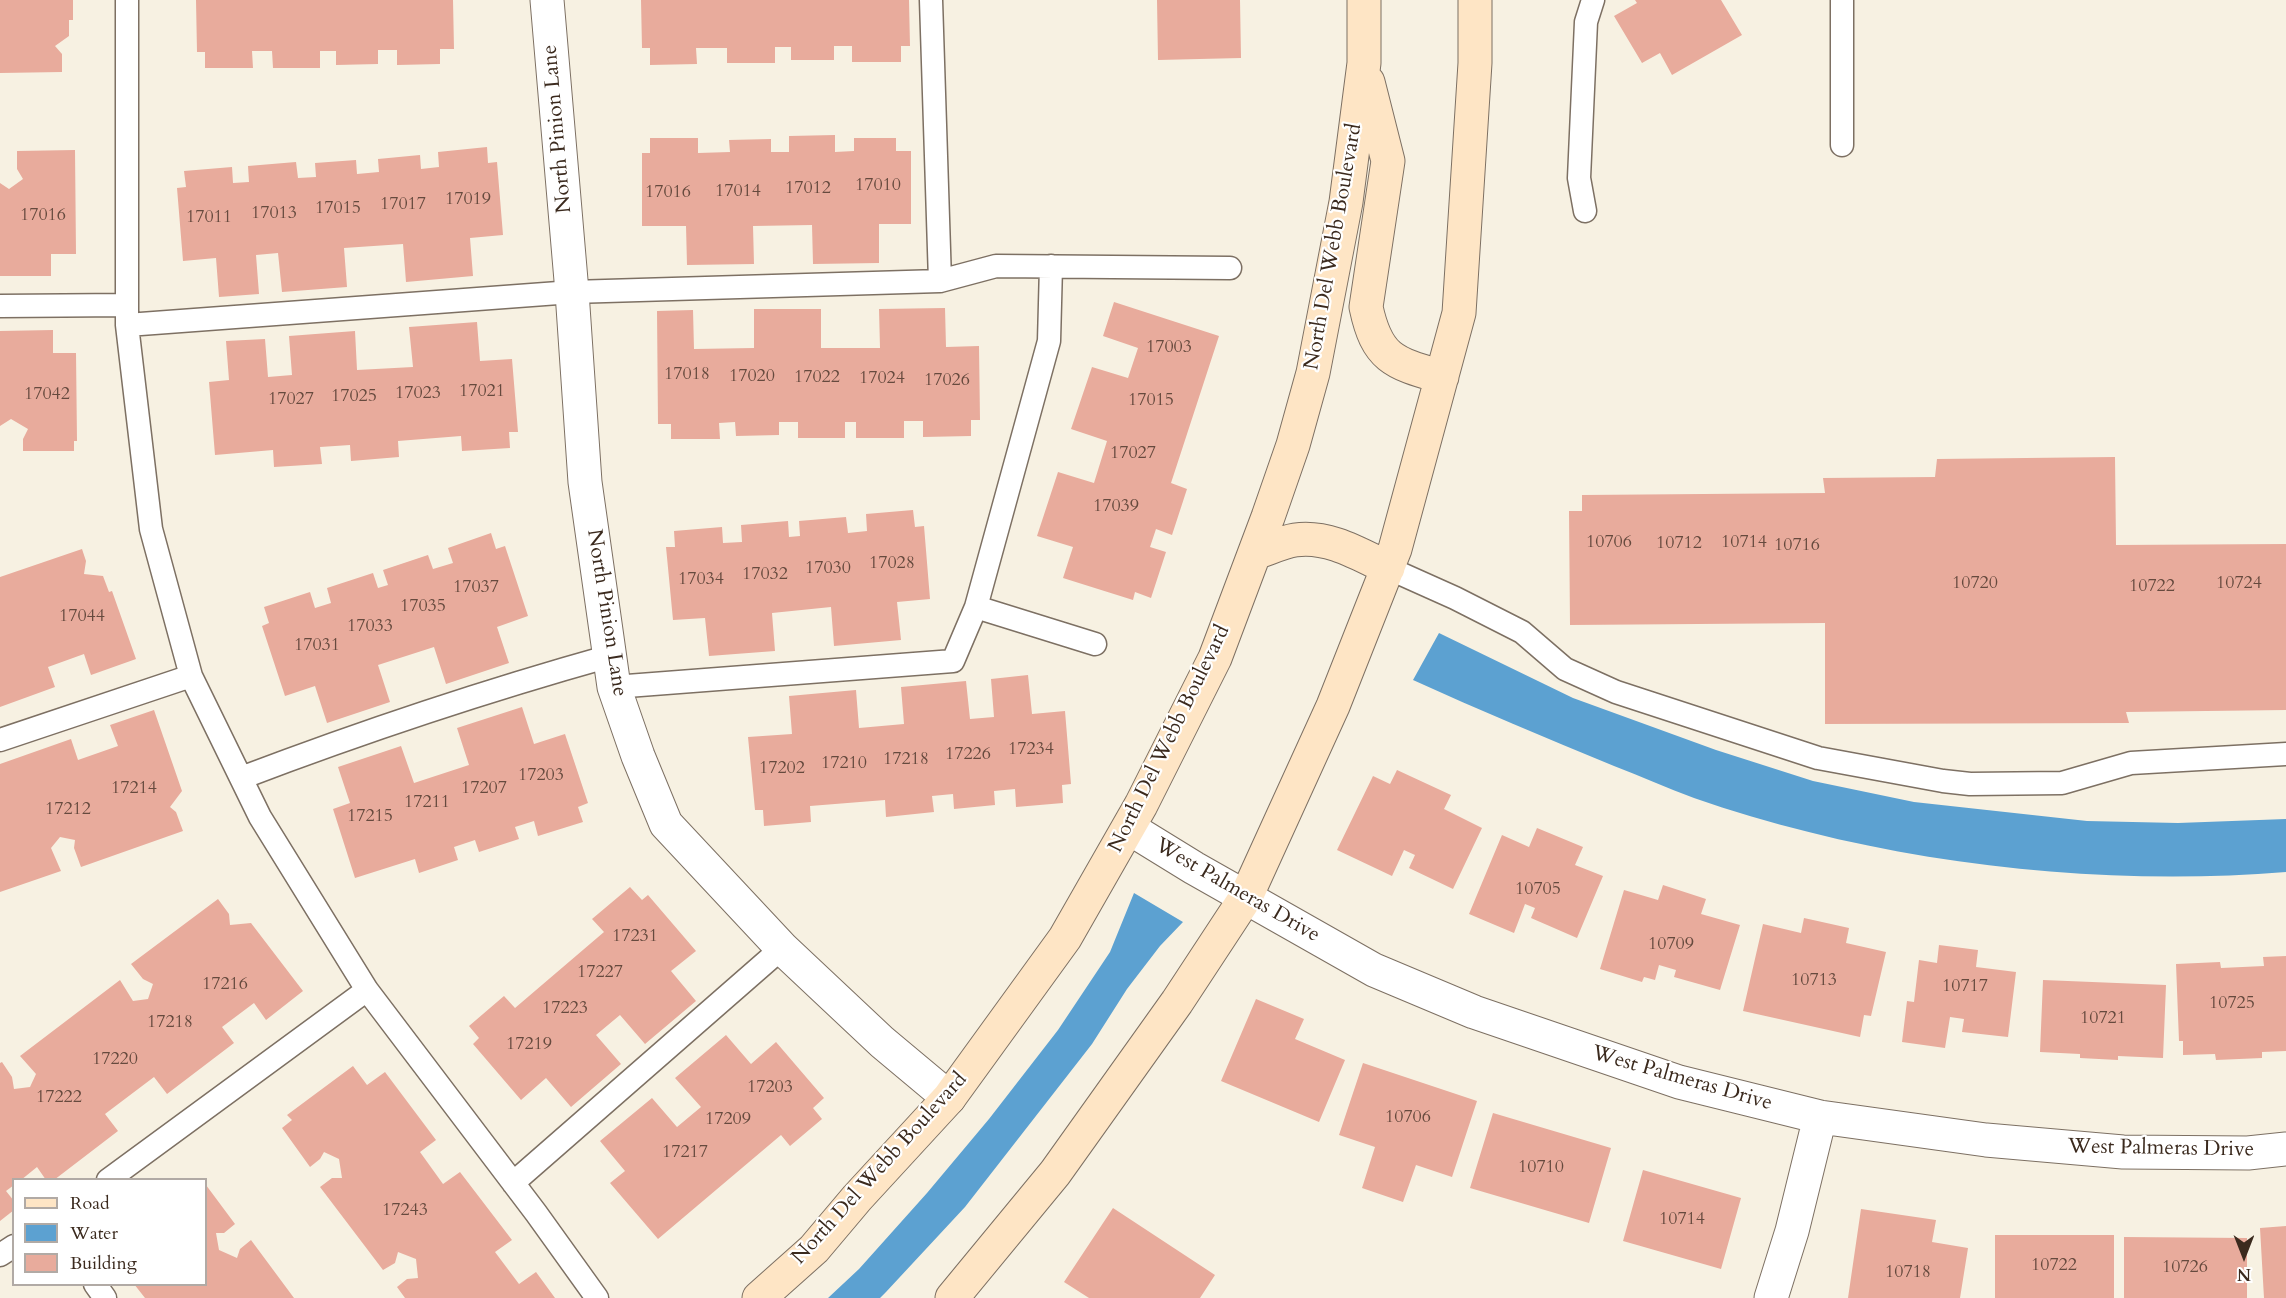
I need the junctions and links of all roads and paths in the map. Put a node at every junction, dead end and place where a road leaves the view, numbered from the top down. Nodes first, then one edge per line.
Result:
1 (127, 0) edge
2 (547, 0) edge
3 (931, 0) edge
4 (1365, 0) edge
5 (1475, 0) edge
6 (1593, 0) edge
7 (1842, 0) edge
8 (1364, 63) junction
9 (1842, 145) dead end
10 (1585, 211) dead end
11 (1051, 266) junction
12 (1230, 268) dead end
13 (940, 281) junction
14 (572, 292) junction
15 (0, 306) edge
16 (127, 315) junction
17 (1442, 377) junction
18 (1255, 553) junction
19 (1388, 568) junction
20 (976, 607) junction
21 (1095, 644) dead end
22 (612, 671) junction
23 (191, 676) junction
24 (0, 740) edge
25 (2286, 754) edge
26 (241, 778) junction
27 (1129, 828) junction
28 (1246, 897) junction
29 (782, 948) junction
30 (367, 990) junction
31 (949, 1098) junction
32 (1820, 1117) junction
33 (2286, 1149) edge
34 (109, 1178) edge
35 (513, 1183) junction
36 (956, 1297) edge
37 (597, 1298) edge
38 (759, 1298) edge
39 (1771, 1298) edge

1 - 16 lane
2 - 14 street, North Pinion Lane
3 - 13 lane
4 - 8 street, North Del Webb Boulevard
5 - 17 street
6 - 10 lane
7 - 9 lane
8 - 17 street
8 - 18 street, North Del Webb Boulevard
11 - 12 lane
11 - 13 lane
11 - 20 lane
13 - 14 lane
14 - 16 lane
14 - 22 street, North Pinion Lane
15 - 16 lane
16 - 23 lane
17 - 19 street
18 - 19 street
18 - 27 street, North Del Webb Boulevard
19 - 25 lane
19 - 28 street
20 - 21 lane
20 - 22 lane
22 - 26 lane
22 - 29 street, North Pinion Lane
23 - 24 lane
23 - 26 lane
26 - 30 lane
27 - 28 street, West Palmeras Drive
27 - 31 street, North Del Webb Boulevard
28 - 32 street, West Palmeras Drive
28 - 36 street
29 - 31 street, North Pinion Lane
29 - 35 lane
30 - 34 lane
30 - 35 lane
31 - 38 street, North Del Webb Boulevard
32 - 33 street, West Palmeras Drive
32 - 39 street
35 - 37 lane

